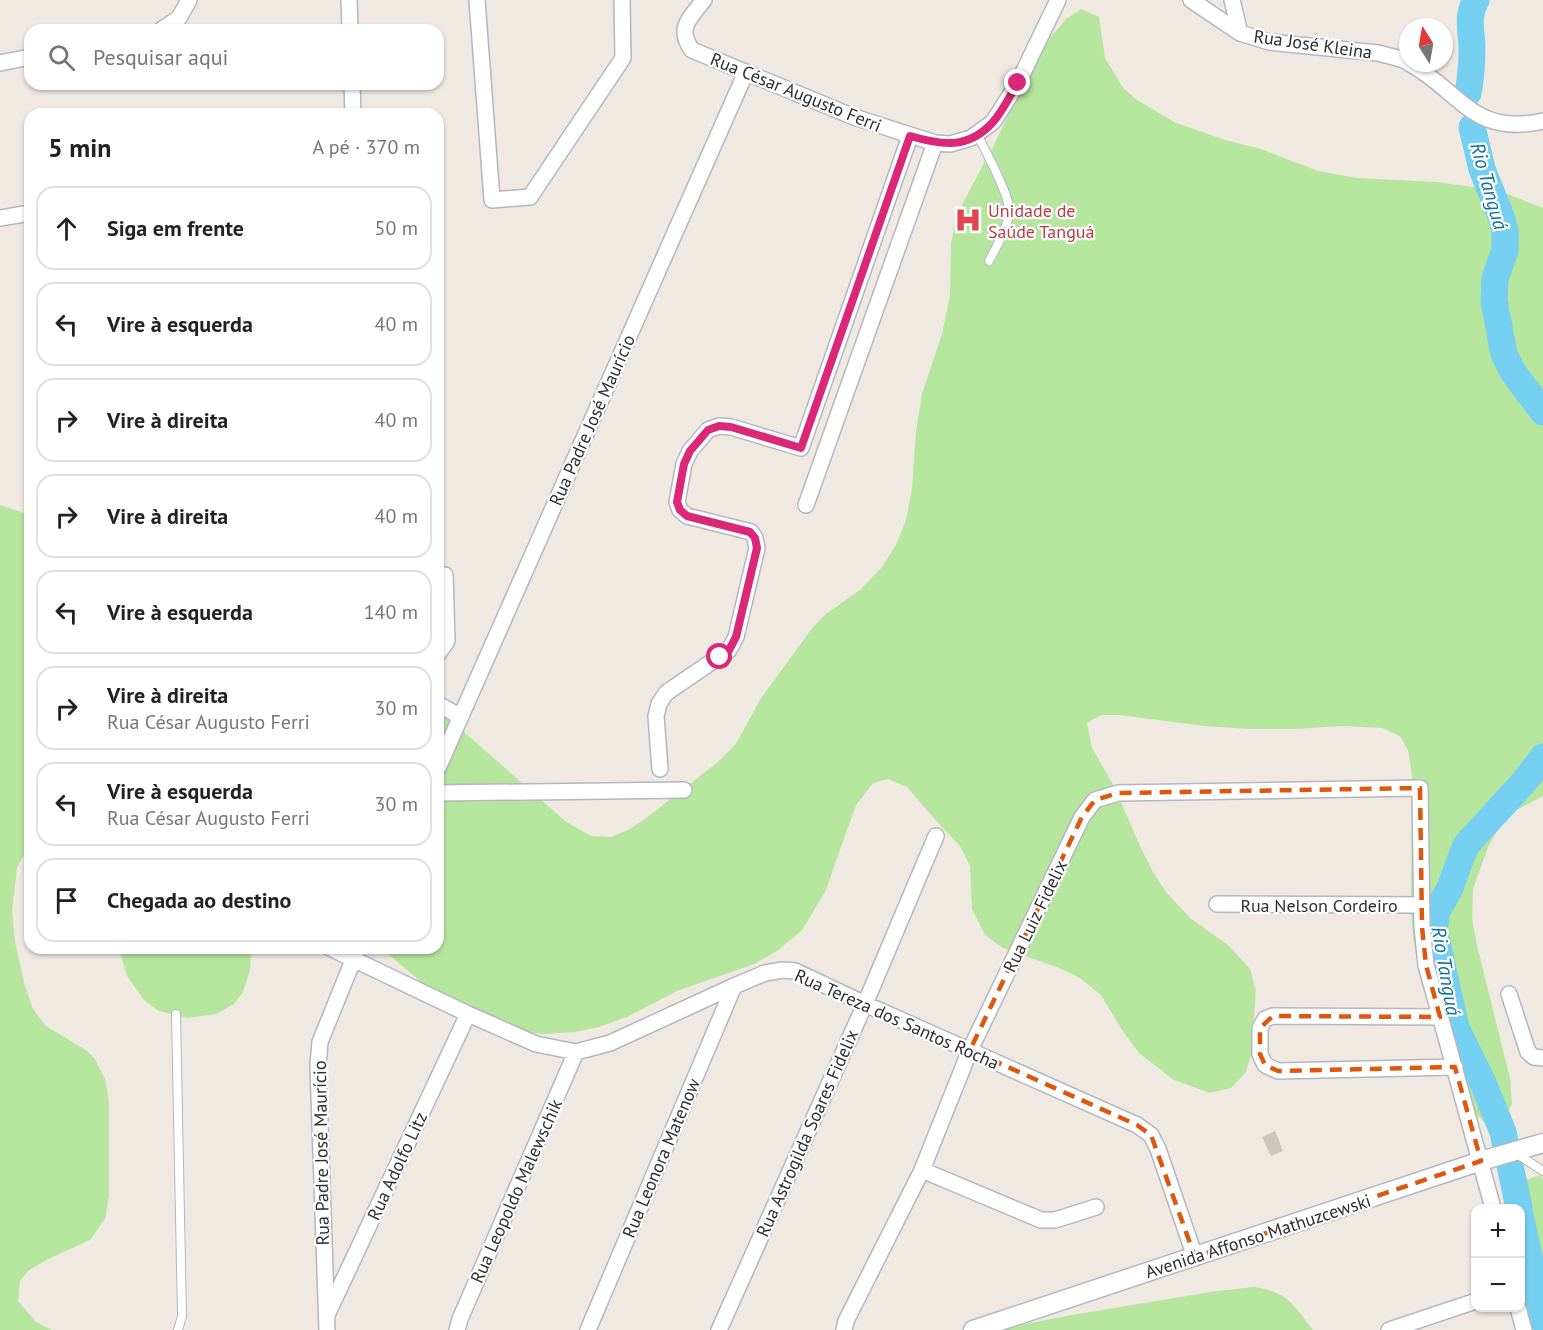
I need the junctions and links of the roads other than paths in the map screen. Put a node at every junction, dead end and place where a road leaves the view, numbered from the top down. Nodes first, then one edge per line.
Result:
1 (189, 0) edge
2 (350, 0) edge
3 (477, 0) edge
4 (622, 0) edge
5 (704, 0) edge
6 (1058, 0) edge
7 (1191, 0) edge
8 (1232, 0) edge
9 (170, 24) edge
10 (350, 24) edge
11 (1240, 33) junction
12 (24, 58) edge
13 (1399, 58) edge
14 (0, 63) edge
15 (746, 72) junction
16 (1424, 72) edge
17 (352, 90) edge
18 (353, 108) edge
19 (1543, 121) edge
20 (977, 135) junction
21 (910, 136) junction
22 (934, 143) junction
23 (24, 214) edge
24 (0, 218) edge
25 (989, 261) dead end
26 (806, 505) dead end
27 (445, 575) dead end
28 (444, 645) edge
29 (444, 707) edge
30 (461, 717) junction
31 (444, 755) edge
32 (660, 769) dead end
33 (684, 790) dead end
34 (444, 793) edge
35 (936, 836) dead end
36 (1217, 904) dead end
37 (1422, 905) junction
38 (356, 954) edge
39 (358, 954) edge
40 (734, 986) junction
41 (1509, 994) dead end
42 (865, 1004) junction
43 (176, 1014) dead end
44 (468, 1014) junction
45 (1440, 1017) junction
46 (970, 1050) junction
47 (576, 1052) junction
48 (1543, 1058) edge
49 (1455, 1067) junction
50 (1543, 1143) edge
51 (1513, 1151) junction
52 (1481, 1161) junction
53 (921, 1170) junction
54 (1543, 1171) edge
55 (1492, 1204) edge
56 (1096, 1206) dead end
57 (1195, 1257) junction
58 (1471, 1303) edge
59 (1519, 1312) edge
60 (326, 1324) edge
61 (178, 1330) edge
62 (457, 1330) edge
63 (588, 1330) edge
64 (719, 1330) edge
65 (844, 1330) edge
66 (973, 1330) edge
67 (1389, 1330) edge
68 (1524, 1330) edge

1 - 9 street
2 - 10 street
3 - 4 street
5 - 15 street, Rua César Augusto Ferri
6 - 20 street, Rua César Augusto Ferri
7 - 11 street, Rua José Kleina
8 - 11 street
11 - 13 street, Rua José Kleina
12 - 14 street
15 - 21 street, Rua César Augusto Ferri
15 - 30 street, Rua Padre José Maurício
16 - 19 street, Rua José Kleina
17 - 18 street
20 - 22 street, Rua César Augusto Ferri
20 - 25 lane
21 - 22 street, Rua César Augusto Ferri
21 - 32 street
22 - 26 street
23 - 24 street
27 - 28 street
29 - 30 street
30 - 31 street, Rua Padre José Maurício
33 - 34 street
35 - 42 street, Rua Astrogilda Soares Fidelix
36 - 37 street, Rua Nelson Cordeiro
37 - 45 street
37 - 46 street, Rua Luiz Fidelix
38 - 60 street, Rua Padre José Maurício
39 - 44 street, Rua Tereza dos Santos Rocha
40 - 42 street, Rua Tereza dos Santos Rocha
40 - 47 street, Rua Tereza dos Santos Rocha
40 - 63 street, Rua Leonora Matenow
41 - 48 street
42 - 46 street, Rua Tereza dos Santos Rocha
42 - 64 street, Rua Astrogilda Soares Fidelix
43 - 61 lane
44 - 47 street, Rua Tereza dos Santos Rocha
44 - 60 street, Rua Adolfo Litz
45 - 49 street
45 - 49 street
46 - 53 street, Rua Luiz Fidelix
46 - 57 street, Rua Tereza dos Santos Rocha
47 - 62 street, Rua Leopoldo Malewschik
49 - 52 street
50 - 51 street, Avenida Affonso Mathuzcewski
51 - 52 street, Avenida Affonso Mathuzcewski
51 - 54 lane
52 - 55 street
52 - 57 street, Avenida Affonso Mathuzcewski
53 - 56 street
53 - 65 street, Rua Luiz Fidelix
57 - 66 street, Avenida Affonso Mathuzcewski
58 - 67 street
59 - 68 street

